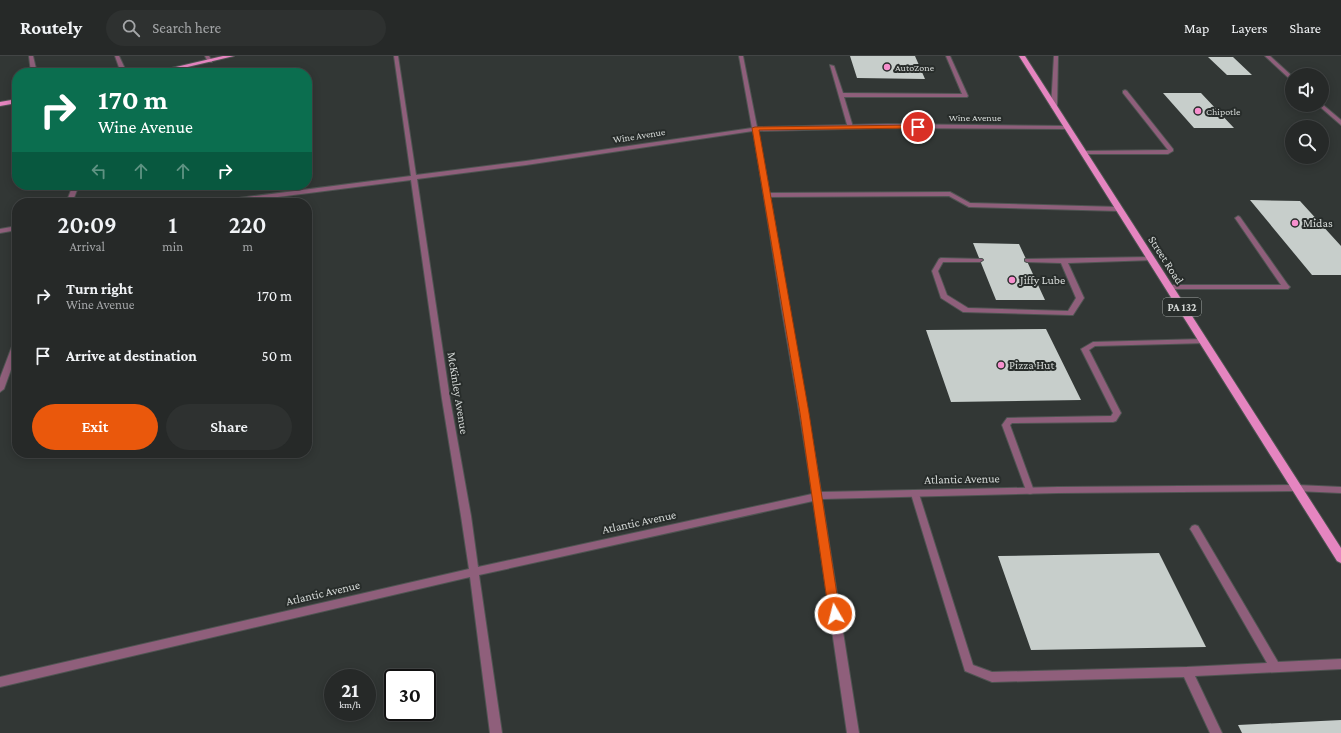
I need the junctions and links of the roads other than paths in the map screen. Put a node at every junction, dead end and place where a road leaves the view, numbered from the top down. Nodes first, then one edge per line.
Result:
1 (31, 56) edge
2 (117, 56) edge
3 (231, 56) edge
4 (396, 56) edge
5 (741, 56) edge
6 (948, 56) edge
7 (1022, 56) edge
8 (1056, 56) edge
9 (1267, 56) edge
10 (209, 58) edge
11 (832, 66) dead end
12 (33, 68) edge
13 (122, 68) edge
14 (172, 68) edge
15 (1285, 73) edge
16 (1125, 92) dead end
17 (841, 95) junction
18 (12, 102) edge
19 (0, 104) edge
20 (1054, 107) junction
21 (1329, 112) edge
22 (1341, 123) edge
23 (850, 127) junction
24 (1067, 127) junction
25 (755, 128) junction
26 (1084, 153) junction
27 (414, 176) junction
28 (311, 190) edge
29 (312, 190) edge
30 (767, 195) junction
31 (253, 198) edge
32 (1119, 209) junction
33 (1238, 218) dead end
34 (12, 229) edge
35 (0, 231) edge
36 (980, 260) dead end
37 (1027, 260) dead end
38 (1151, 260) junction
39 (1064, 261) junction
40 (1169, 287) junction
41 (1203, 341) junction
42 (12, 357) edge
43 (0, 389) edge
44 (1297, 488) junction
45 (1341, 490) edge
46 (1030, 491) junction
47 (915, 494) junction
48 (818, 496) junction
49 (1195, 529) dead end
50 (1341, 558) edge
51 (474, 572) junction
52 (1341, 664) edge
53 (1276, 668) junction
54 (1187, 672) junction
55 (0, 682) edge
56 (496, 733) edge
57 (853, 733) edge
58 (1216, 733) edge

1 - 12 street
2 - 13 street
3 - 10 main road
4 - 27 street, McKinley Avenue
5 - 25 street
6 - 17 street
7 - 20 main road, Street Road / PA 132
8 - 20 street
9 - 15 street
10 - 14 main road
11 - 17 street
16 - 26 street
17 - 23 street
18 - 19 main road
20 - 24 main road, Street Road / PA 132
21 - 22 street
23 - 24 street, Wine Avenue
23 - 25 street, Wine Avenue
24 - 26 main road, Street Road / PA 132
25 - 27 street, Wine Avenue
25 - 30 street
26 - 32 main road, Street Road / PA 132
27 - 29 street, Wine Avenue
27 - 51 street, McKinley Avenue
28 - 31 street, Wine Avenue
30 - 32 street
30 - 48 street
32 - 38 main road, Street Road / PA 132
33 - 40 street
34 - 35 street
36 - 39 street
37 - 39 street
38 - 39 street
38 - 40 main road, Street Road / PA 132
40 - 41 main road, Street Road / PA 132
41 - 44 main road, Street Road / PA 132
41 - 46 street
42 - 43 street
44 - 45 street, Atlantic Avenue
44 - 46 street, Atlantic Avenue
44 - 50 main road, Street Road / PA 132
46 - 47 street, Atlantic Avenue
47 - 48 street, Atlantic Avenue
47 - 54 street
48 - 51 street, Atlantic Avenue
48 - 57 street
49 - 53 street
51 - 55 street, Atlantic Avenue
51 - 56 street, McKinley Avenue
52 - 53 street
53 - 54 street
54 - 58 street

